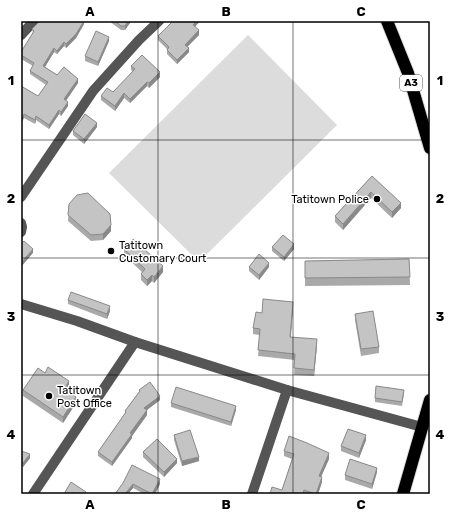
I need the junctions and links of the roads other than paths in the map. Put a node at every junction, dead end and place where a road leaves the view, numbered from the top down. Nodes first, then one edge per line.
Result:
1 (34, 21) edge
2 (159, 21) edge
3 (387, 21) edge
4 (21, 35) edge
5 (430, 148) edge
6 (21, 197) edge
7 (21, 223) edge
8 (21, 232) edge
9 (21, 304) edge
10 (135, 342) junction
11 (287, 390) junction
12 (430, 400) edge
13 (422, 427) junction
14 (33, 494) edge
15 (252, 494) edge
16 (403, 494) edge

1 - 4 street
2 - 6 street
3 - 5 highway, A3
7 - 8 street
9 - 10 street
10 - 11 street
10 - 14 street
11 - 13 street
11 - 15 street
12 - 13 highway
13 - 16 highway

